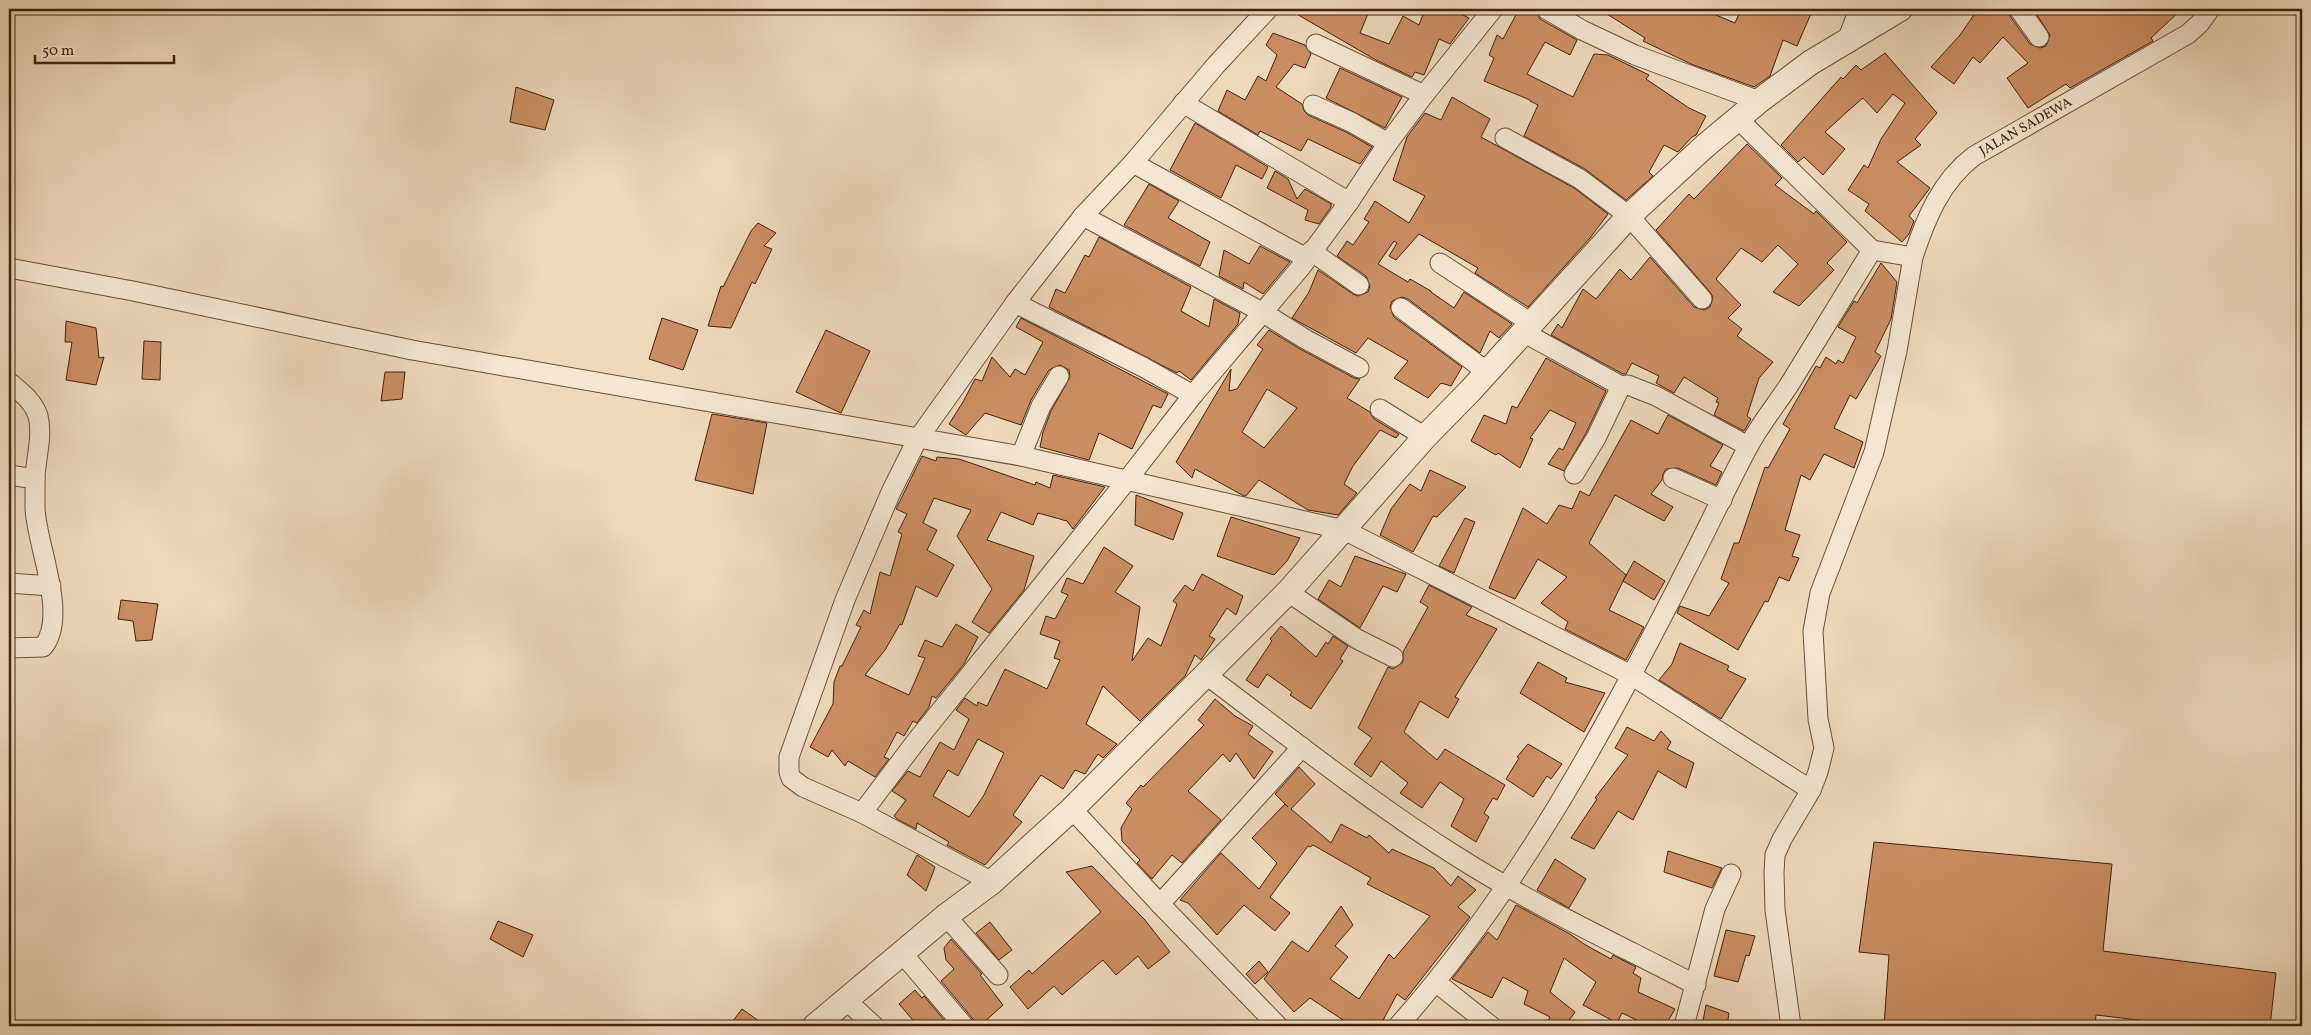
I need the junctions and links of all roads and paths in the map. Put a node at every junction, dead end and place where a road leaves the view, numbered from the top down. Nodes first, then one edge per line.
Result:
1 (1268, 9) edge
2 (1493, 9) edge
3 (1546, 9) edge
4 (1859, 9) edge
5 (1900, 9) edge
6 (2019, 9) edge
7 (2210, 9) edge
8 (2039, 36) dead end
9 (1848, 38) junction
10 (1316, 44) dead end
11 (1424, 94) junction
12 (1759, 101) junction
13 (1183, 103) junction
14 (1313, 105) dead end
15 (1737, 118) junction
16 (1505, 138) dead end
17 (1388, 144) junction
18 (1134, 162) junction
19 (1349, 202) junction
20 (1083, 216) junction
21 (1629, 216) junction
22 (1872, 250) junction
23 (1309, 255) junction
24 (1913, 257) junction
25 (1440, 263) dead end
26 (9, 268) edge
27 (1359, 285) dead end
28 (1702, 299) dead end
29 (1015, 303) junction
30 (1401, 308) dead end
31 (1262, 312) junction
32 (1527, 328) junction
33 (1359, 368) dead end
34 (1486, 371) junction
35 (1059, 376) dead end
36 (9, 382) edge
37 (1621, 386) junction
38 (1193, 395) junction
39 (1380, 409) dead end
40 (1425, 437) junction
41 (917, 440) junction
42 (1748, 446) junction
43 (1021, 456) junction
44 (1574, 474) dead end
45 (9, 476) edge
46 (1673, 478) dead end
47 (35, 479) junction
48 (1128, 479) junction
49 (1722, 500) junction
50 (1344, 530) junction
51 (9, 583) edge
52 (51, 586) junction
53 (1288, 592) junction
54 (9, 648) edge
55 (1393, 657) dead end
56 (1206, 674) junction
57 (1631, 675) junction
58 (1302, 747) junction
59 (1811, 790) junction
60 (1072, 809) junction
61 (862, 813) junction
62 (1731, 874) dead end
63 (992, 882) junction
64 (1505, 886) junction
65 (1160, 904) junction
66 (946, 916) junction
67 (902, 953) junction
68 (998, 975) dead end
69 (1437, 983) junction
70 (1696, 985) junction
71 (847, 1001) junction
72 (815, 1026) edge
73 (874, 1026) edge
74 (964, 1026) edge
75 (1278, 1026) edge
76 (1398, 1026) edge
77 (1491, 1026) edge
78 (1684, 1026) edge
79 (1791, 1026) edge

1 - 13 street
2 - 11 street
3 - 12 street
4 - 9 street
5 - 9 street
6 - 8 street
7 - 24 street, JALAN SADEWA
9 - 12 street
10 - 11 street
11 - 17 street
12 - 15 street
13 - 18 street
13 - 19 street
14 - 17 street
15 - 21 street
15 - 22 street
16 - 21 street
17 - 19 street
18 - 20 street
18 - 23 street
19 - 23 street
20 - 29 street
20 - 31 street
21 - 28 street
21 - 32 street
22 - 24 street
22 - 42 street
23 - 27 street
23 - 31 street
24 - 59 street, JALAN SADEWA
25 - 32 street
26 - 41 street
29 - 38 street
29 - 41 street
30 - 34 street
31 - 33 street
31 - 38 street
32 - 34 street
32 - 37 street
34 - 40 street
35 - 43 street
36 - 47 street
37 - 42 street
37 - 44 street
38 - 48 street
39 - 40 street
40 - 50 street
41 - 43 street
41 - 61 street
42 - 49 street
43 - 48 street
45 - 47 street
46 - 49 street
47 - 52 street
48 - 50 street
48 - 61 street
49 - 57 street
50 - 53 street
50 - 57 street
51 - 52 street
52 - 54 street
53 - 55 street
53 - 56 street
56 - 58 street
56 - 60 street
57 - 59 street
57 - 64 street
58 - 64 street
58 - 65 street
59 - 79 street, JALAN SADEWA
60 - 63 street
60 - 65 street
61 - 63 street
62 - 70 street
63 - 66 street
64 - 69 street
64 - 70 street
65 - 75 street
66 - 67 street
66 - 68 street
67 - 71 street
67 - 74 street
69 - 76 street
69 - 77 street
70 - 78 street
71 - 72 street
71 - 73 street

